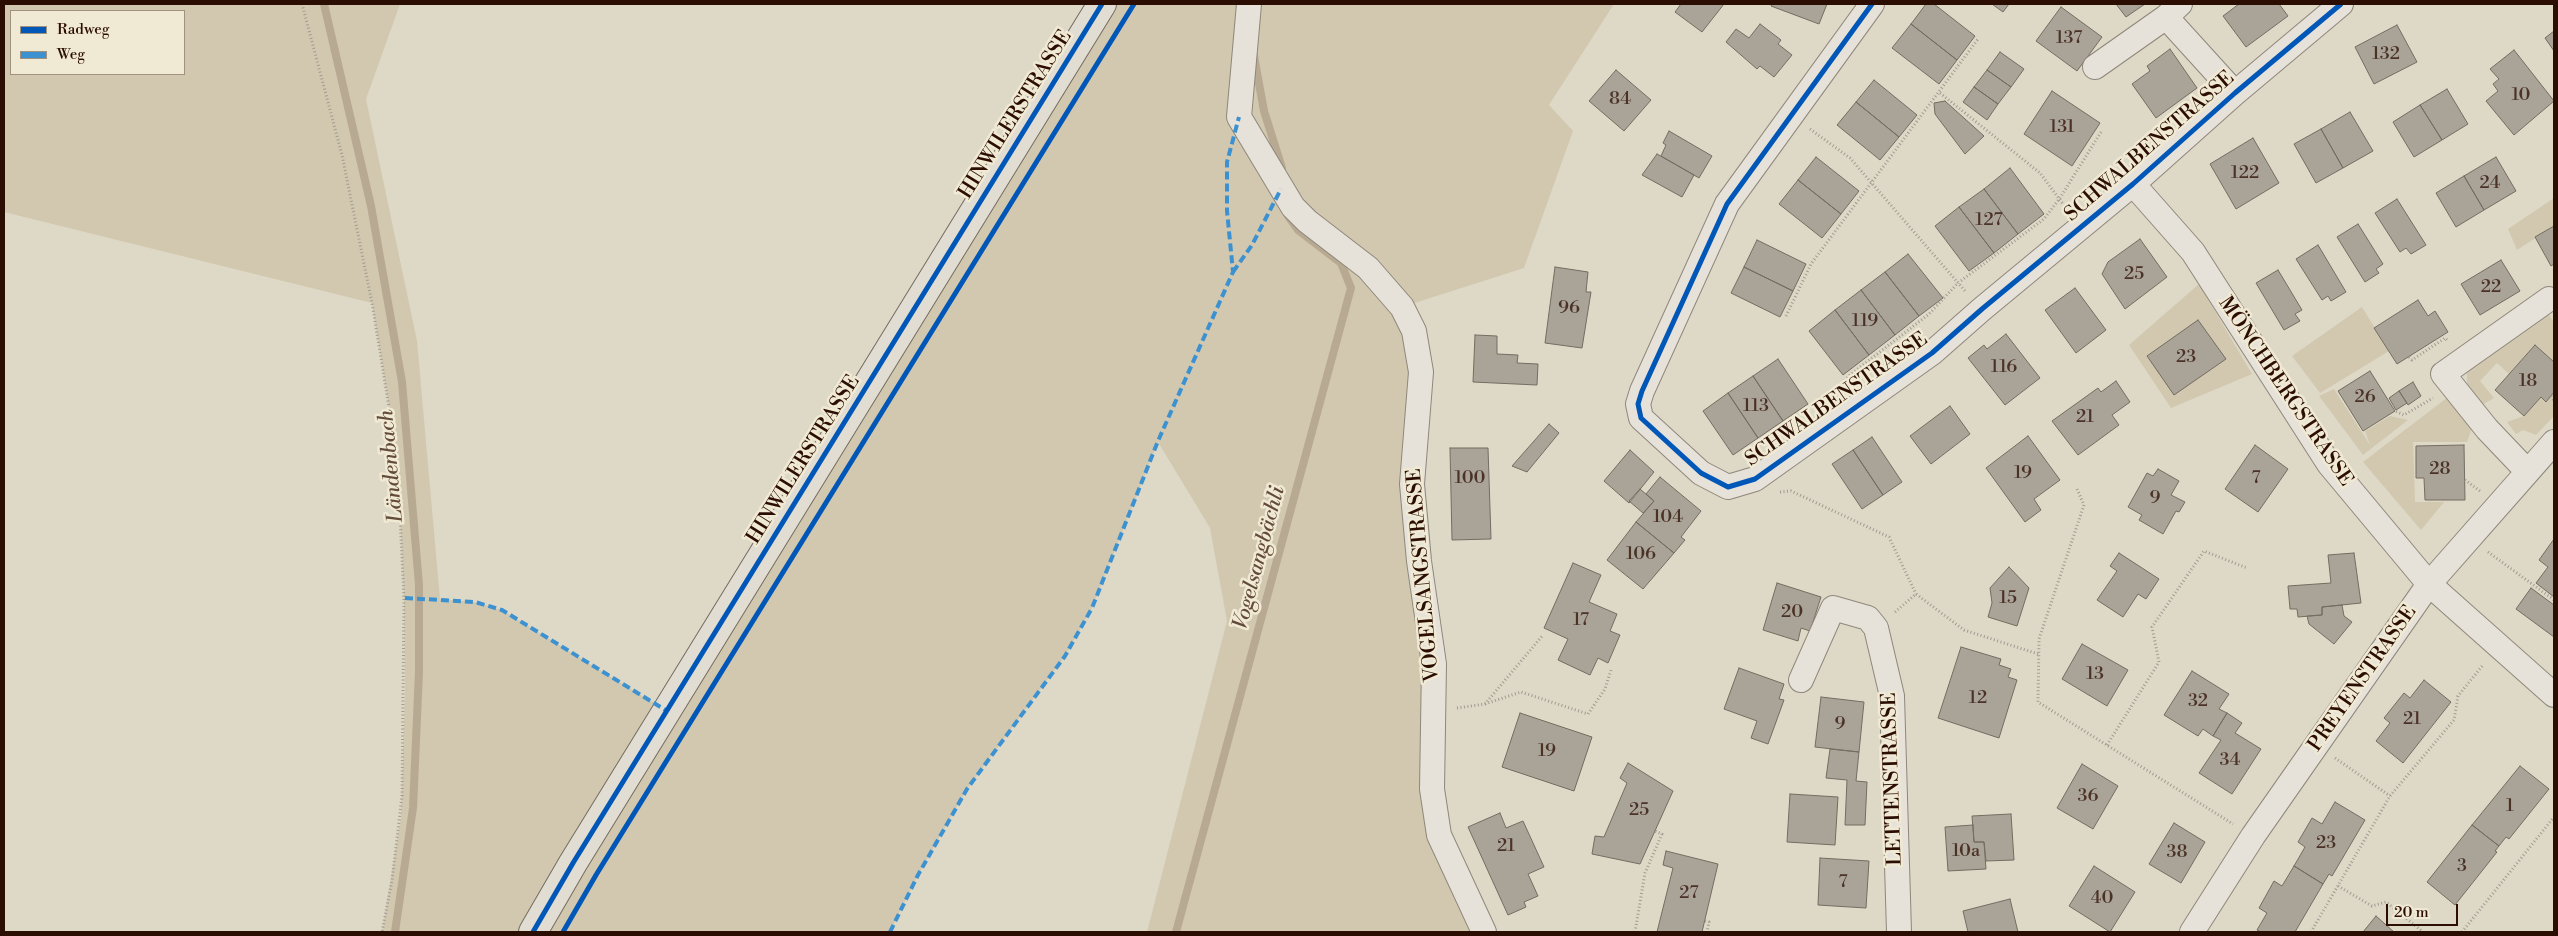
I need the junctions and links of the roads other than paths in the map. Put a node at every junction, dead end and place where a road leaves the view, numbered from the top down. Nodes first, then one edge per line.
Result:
1 (1102, 4) edge
2 (1249, 4) edge
3 (1872, 4) edge
4 (2341, 4) edge
5 (2173, 10) edge
6 (2095, 68) dead end
7 (2235, 92) junction
8 (2134, 184) junction
9 (2549, 299) dead end
10 (2554, 442) edge
11 (2527, 471) junction
12 (2430, 584) junction
13 (1801, 680) dead end
14 (2554, 695) edge
15 (533, 932) edge
16 (1484, 932) edge
17 (1899, 932) edge
18 (2192, 932) edge

1 - 15 main road, HINWILERSTRASSE
2 - 16 street, VOGELSANGSTRASSE
3 - 8 street, SCHWALBENSTRASSE
4 - 7 street, SCHWALBENSTRASSE
5 - 6 street, SCHWALBENSTRASSE
5 - 7 street, SCHWALBENSTRASSE
7 - 8 street, SCHWALBENSTRASSE
8 - 12 street, MÖNCHBERGSTRASSE
9 - 11 street
10 - 11 street, PREYENSTRASSE
11 - 12 street, PREYENSTRASSE
12 - 14 street, MÖNCHBERGSTRASSE
12 - 18 street, PREYENSTRASSE
13 - 17 street, LETTENSTRASSE

